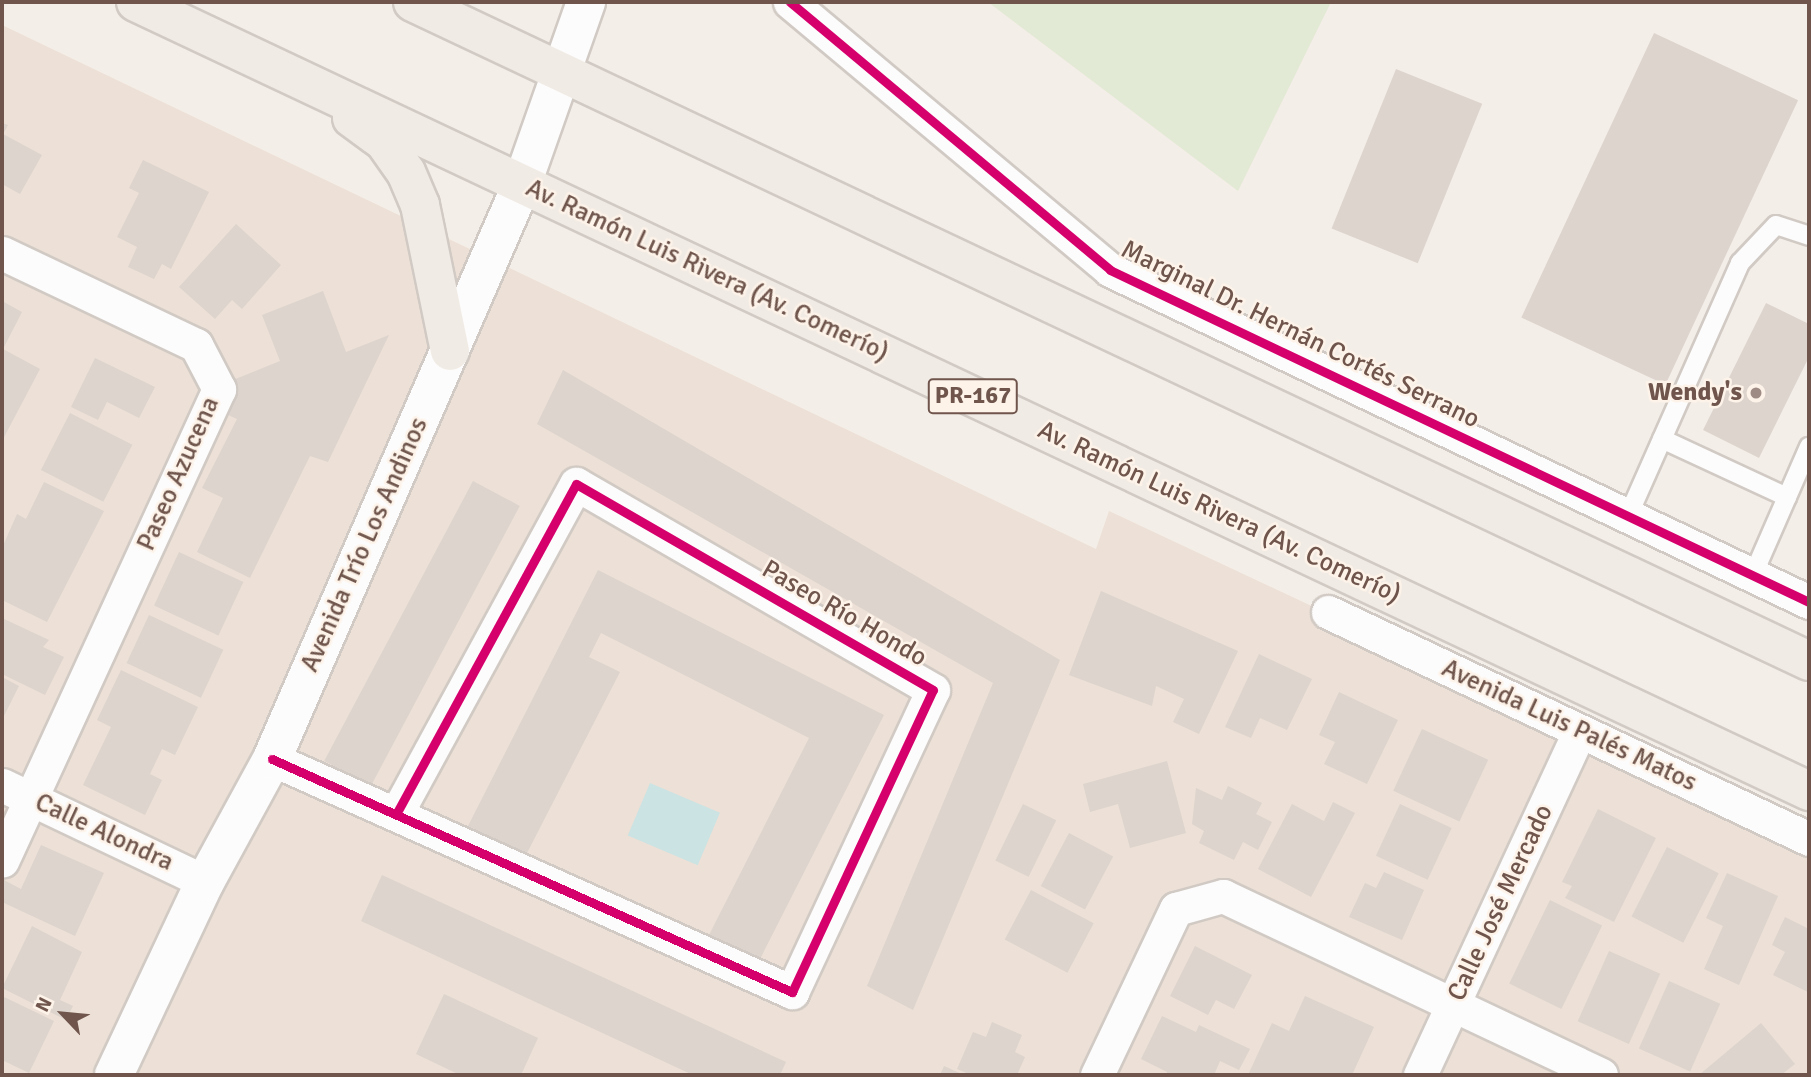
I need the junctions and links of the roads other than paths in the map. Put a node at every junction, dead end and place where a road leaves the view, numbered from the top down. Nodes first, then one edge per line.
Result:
1 (136, 2) edge
2 (413, 2) edge
3 (586, 2) edge
4 (790, 2) edge
5 (559, 71) junction
6 (294, 76) junction
7 (522, 184) junction
8 (1809, 236) edge
9 (2, 253) edge
10 (450, 351) junction
11 (1662, 439) junction
12 (1809, 447) edge
13 (1787, 497) junction
14 (1628, 516) junction
15 (1753, 575) junction
16 (1809, 602) edge
17 (1328, 612) dead end
18 (1809, 661) edge
19 (1580, 731) junction
20 (272, 759) junction
21 (16, 792) edge
22 (1809, 792) edge
23 (397, 812) junction
24 (1809, 839) edge
25 (2, 861) edge
26 (205, 882) junction
27 (1453, 1006) junction
28 (114, 1075) edge
29 (1097, 1075) edge
30 (1420, 1075) edge
31 (1601, 1075) edge

1 - 6 main road, Av. Ramón Luis Rivera (Av. Comerío) / PR-167
2 - 5 main road
3 - 5 street, Avenida Trío Los Andinos
4 - 14 street, Marginal Dr. Hernán Cortés Serrano
5 - 7 street, Avenida Trío Los Andinos
5 - 18 main road
6 - 7 main road, Av. Ramón Luis Rivera (Av. Comerío) / PR-167
6 - 10 main road
7 - 10 street, Avenida Trío Los Andinos
7 - 22 main road, Av. Ramón Luis Rivera (Av. Comerío) / PR-167
8 - 11 lane
9 - 21 street, Paseo Azucena
10 - 20 street, Avenida Trío Los Andinos
11 - 13 lane
11 - 14 lane
12 - 13 lane
13 - 15 lane
14 - 15 street, Marginal Dr. Hernán Cortés Serrano
15 - 16 street, Marginal Dr. Hernán Cortés Serrano
17 - 19 street, Avenida Luis Palés Matos
19 - 24 street, Avenida Luis Palés Matos
19 - 27 street, Calle José Mercado
20 - 23 street
20 - 26 street, Avenida Trío Los Andinos
21 - 25 street
21 - 26 street, Calle Alondra
23 - 23 street, Paseo Río Hondo
26 - 28 street, Avenida Trío Los Andinos
27 - 29 street
27 - 30 street, Calle José Mercado
27 - 31 street

